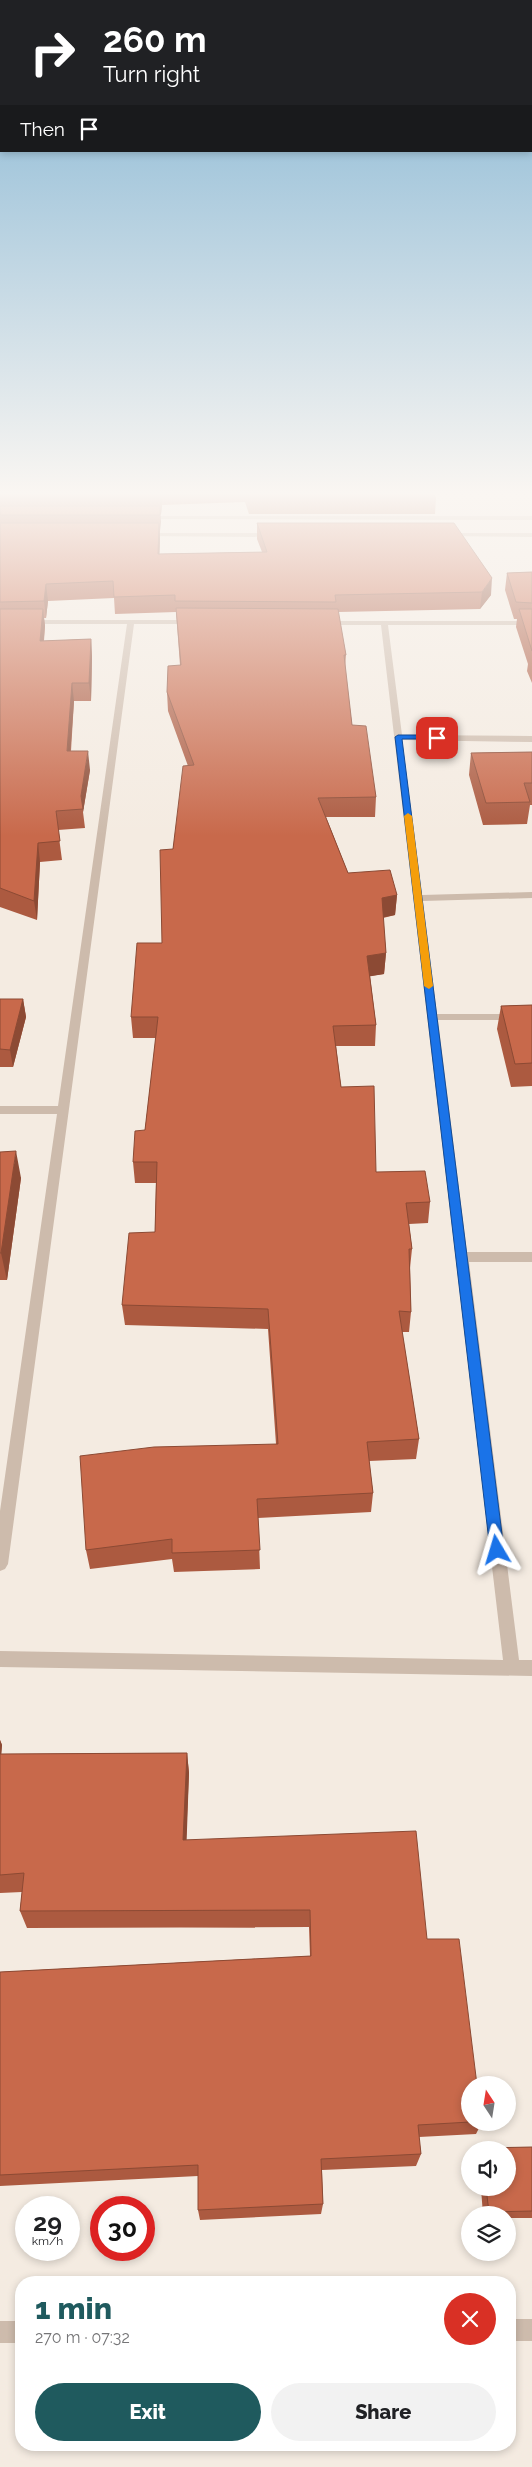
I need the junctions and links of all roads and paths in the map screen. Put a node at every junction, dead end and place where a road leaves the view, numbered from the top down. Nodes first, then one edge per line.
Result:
1 (0, 622) edge
2 (131, 622) junction
3 (200, 622) edge
4 (316, 623) edge
5 (384, 623) junction
6 (532, 623) edge
7 (398, 737) junction
8 (532, 739) edge
9 (532, 896) edge
10 (418, 898) junction
11 (532, 1017) edge
12 (433, 1018) junction
13 (0, 1110) edge
14 (64, 1110) junction
15 (461, 1257) junction
16 (532, 1257) edge
17 (0, 1564) edge
18 (0, 1659) edge
19 (512, 1667) junction
20 (532, 1668) edge
21 (516, 2330) edge
22 (532, 2330) edge
23 (0, 2332) edge
24 (15, 2332) edge

1 - 2 street
2 - 3 street
2 - 14 street
4 - 5 street
5 - 6 street
5 - 7 street
7 - 8 street
7 - 10 street
9 - 10 street
10 - 12 street
11 - 12 street
12 - 15 street
13 - 14 street
14 - 17 street
15 - 16 street
15 - 19 street
18 - 19 street
19 - 20 street
21 - 22 street
23 - 24 street

